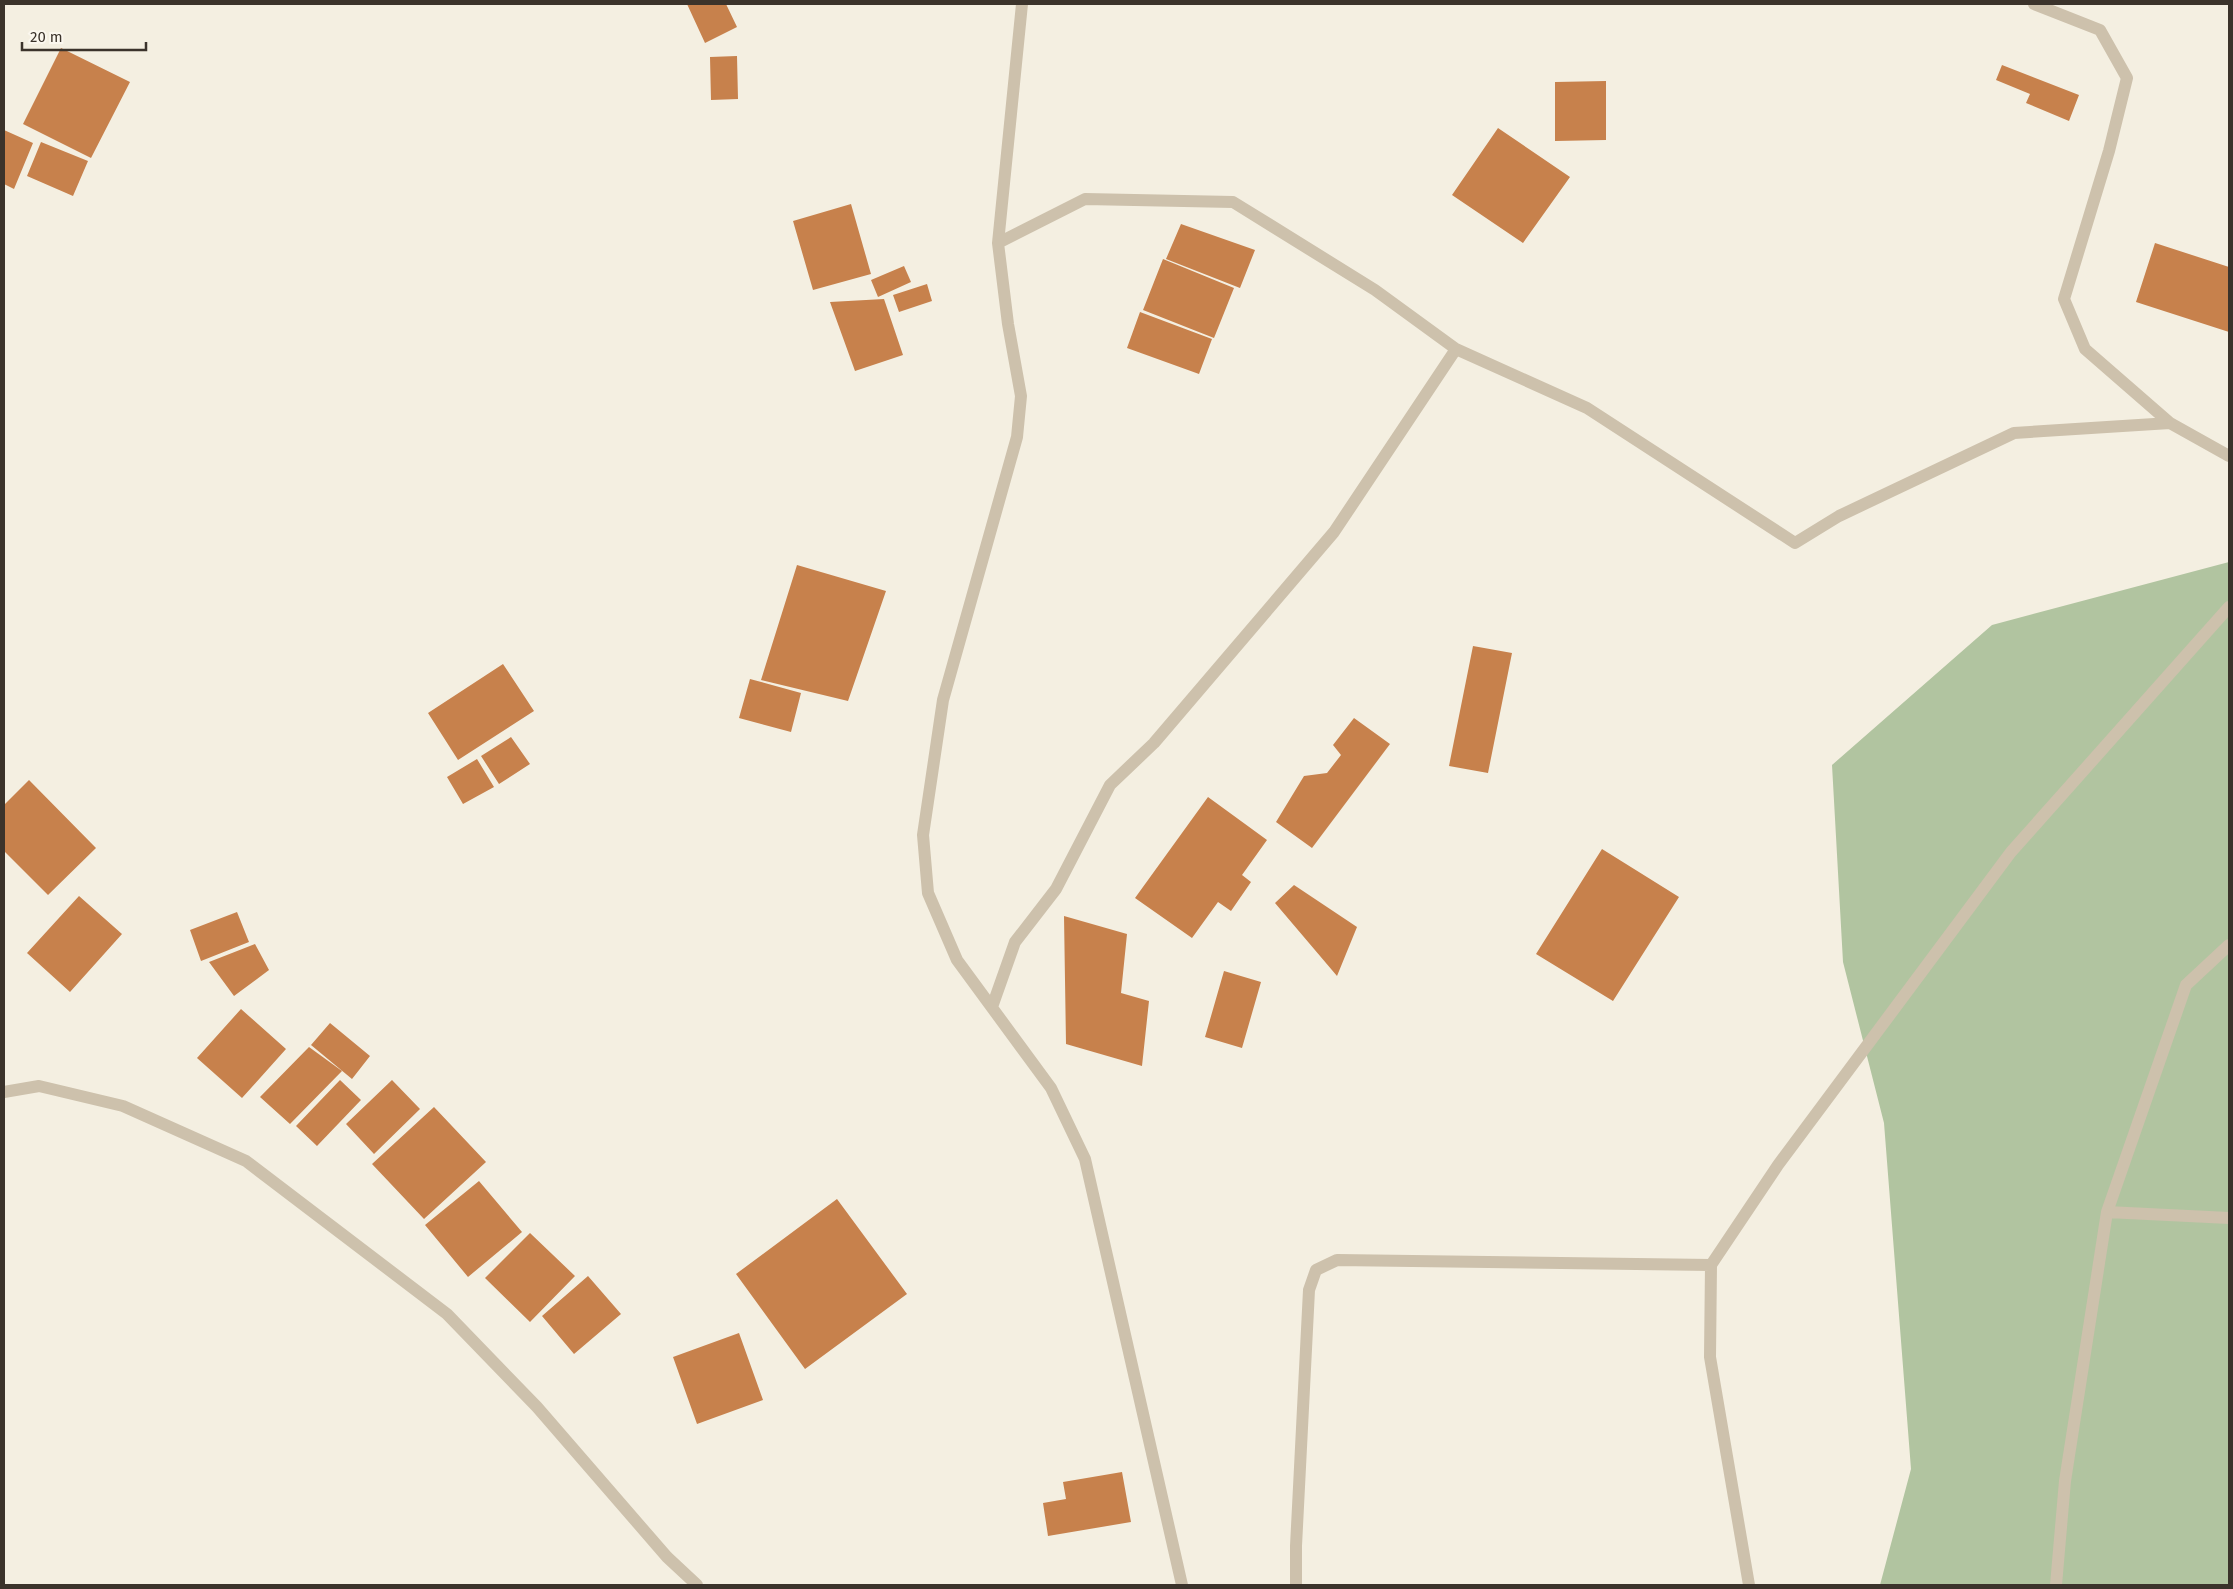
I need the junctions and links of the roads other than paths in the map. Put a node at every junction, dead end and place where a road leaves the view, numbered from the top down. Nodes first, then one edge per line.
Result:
1 (1022, 4) edge
2 (2034, 4) edge
3 (998, 243) junction
4 (1456, 349) junction
5 (2170, 423) junction
6 (2229, 456) edge
7 (2229, 606) edge
8 (2229, 945) edge
9 (992, 1007) junction
10 (4, 1092) edge
11 (2107, 1212) junction
12 (2229, 1218) edge
13 (1711, 1265) junction
14 (697, 1585) edge
15 (1182, 1585) edge
16 (1296, 1585) edge
17 (1749, 1585) edge
18 (2056, 1585) edge

1 - 3 street
2 - 5 street
3 - 4 street
3 - 9 street
4 - 5 street
4 - 9 street
5 - 6 street
7 - 13 street
8 - 11 street
9 - 15 street
10 - 14 street
11 - 12 street
11 - 18 street
13 - 16 street
13 - 17 street

